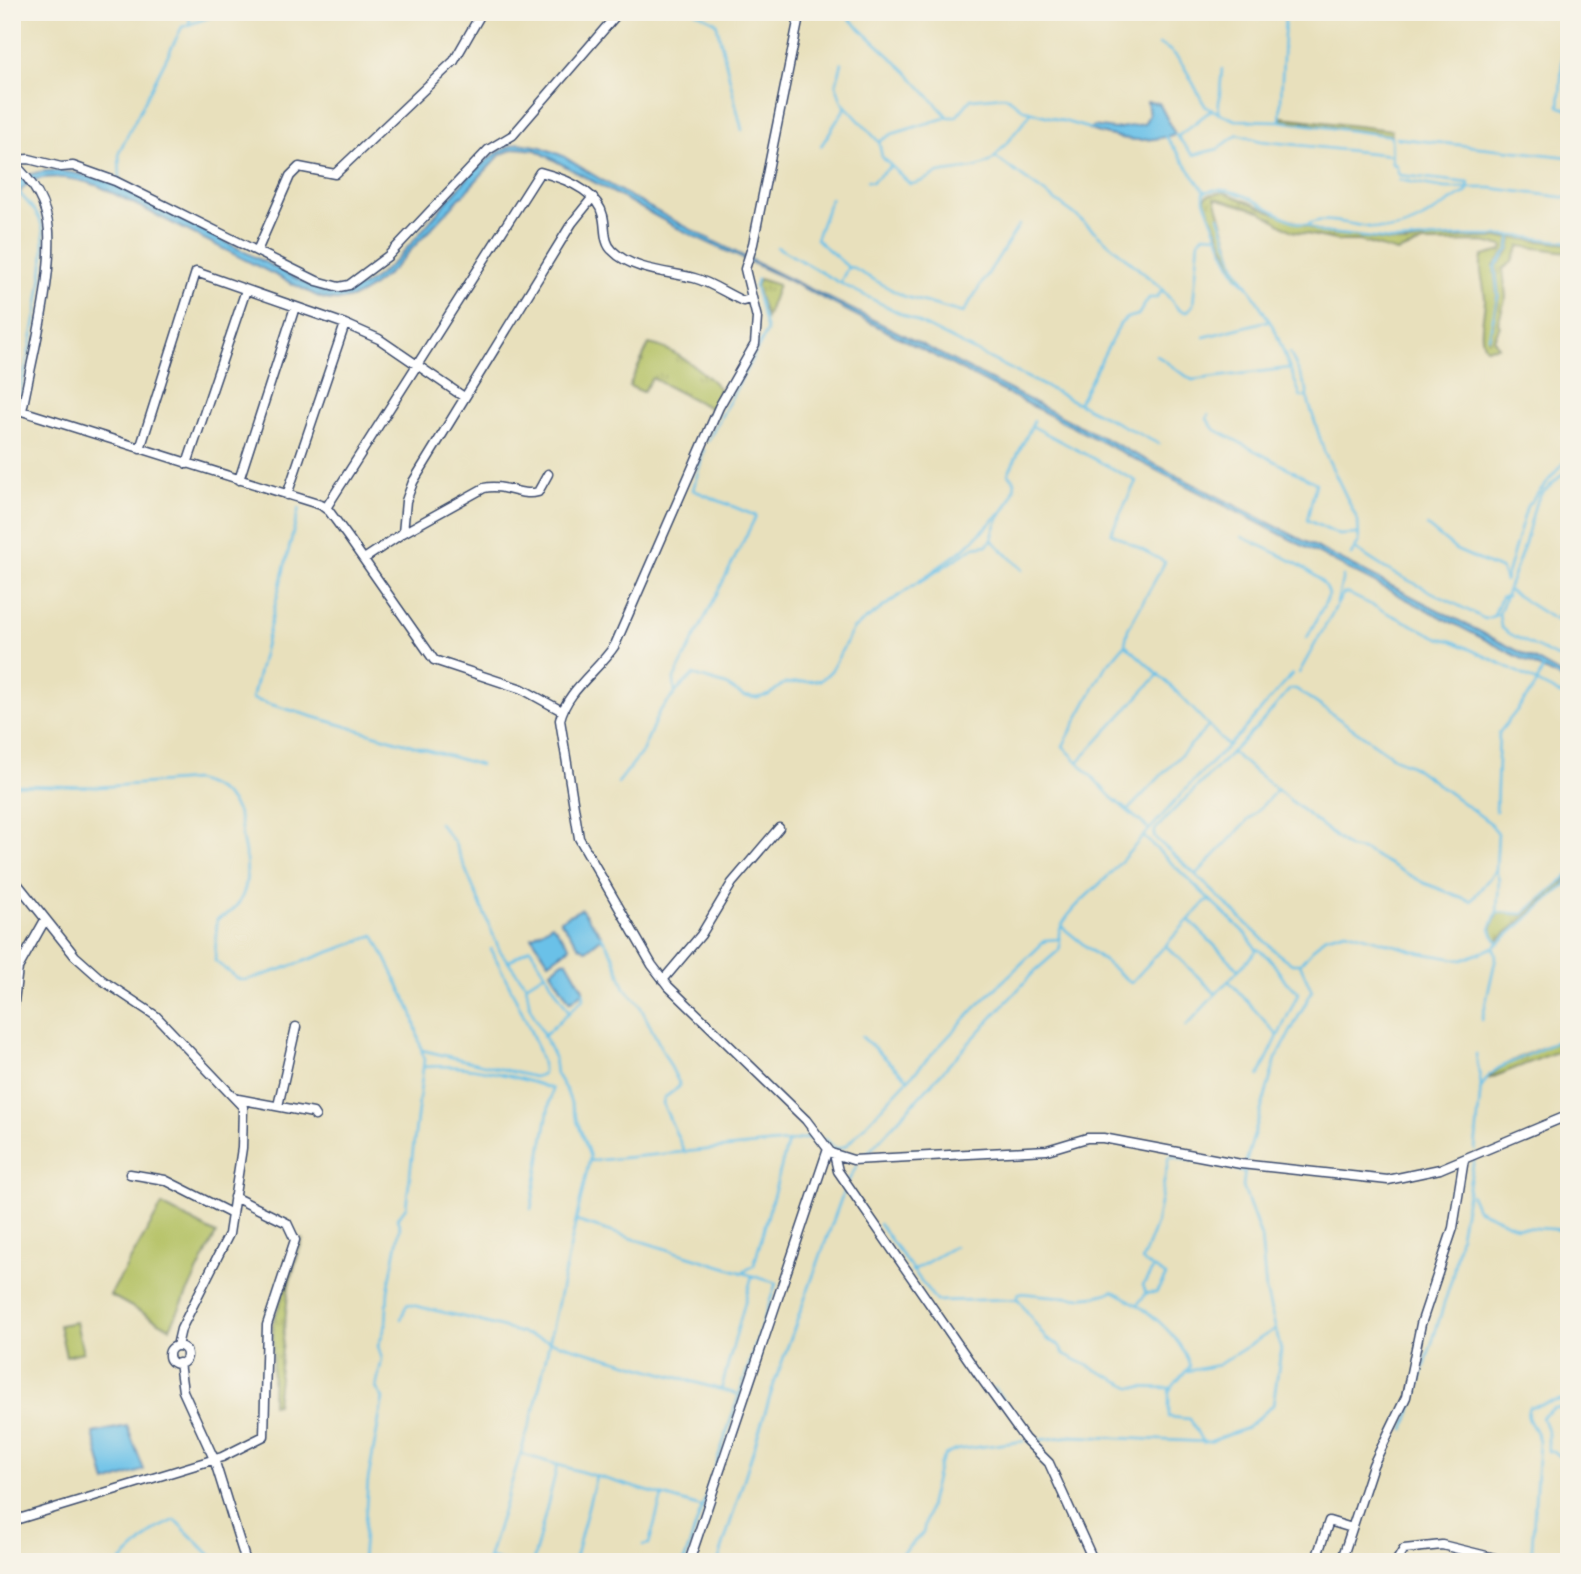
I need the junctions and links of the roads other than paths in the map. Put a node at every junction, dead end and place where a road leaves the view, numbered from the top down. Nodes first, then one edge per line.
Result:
1 (482, 12) edge
2 (619, 12) edge
3 (800, 12) edge
4 (12, 161) edge
5 (593, 197) junction
6 (257, 251) junction
7 (246, 290) junction
8 (750, 299) junction
9 (295, 307) junction
10 (345, 324) junction
11 (415, 363) junction
12 (464, 397) junction
13 (140, 449) junction
14 (187, 464) junction
15 (548, 474) dead end
16 (239, 480) junction
17 (287, 495) junction
18 (326, 509) junction
19 (403, 533) junction
20 (364, 559) junction
21 (562, 710) junction
22 (779, 828) dead end
23 (12, 877) edge
24 (45, 920) junction
25 (663, 980) junction
26 (12, 1019) edge
27 (296, 1027) dead end
28 (238, 1099) junction
29 (278, 1106) junction
30 (1569, 1115) edge
31 (315, 1116) dead end
32 (831, 1152) junction
33 (1464, 1158) junction
34 (130, 1174) dead end
35 (234, 1197) junction
36 (232, 1213) junction
37 (214, 1459) junction
38 (12, 1521) edge
39 (1352, 1528) junction
40 (246, 1562) edge
41 (689, 1562) edge
42 (1094, 1562) edge
43 (1315, 1562) edge
44 (1341, 1562) edge
45 (1396, 1562) edge
46 (1511, 1562) edge

1 - 6 street
2 - 6 street
3 - 8 street
4 - 6 street
4 - 13 street
5 - 8 street
5 - 11 street
5 - 12 street
7 - 9 street
7 - 13 street
7 - 14 street
8 - 21 street
9 - 10 street
9 - 16 street
10 - 11 street
10 - 17 street
11 - 12 street
11 - 18 street
12 - 19 street
13 - 14 street
14 - 16 street
15 - 19 street
16 - 17 street
17 - 18 street
18 - 20 street
19 - 20 street
20 - 21 street
21 - 25 street
22 - 25 street
23 - 24 street
24 - 26 street
24 - 28 street
25 - 32 street
27 - 29 street
28 - 29 street
28 - 35 street
29 - 31 street
30 - 33 street
32 - 33 street
32 - 41 street
32 - 42 street
33 - 39 street
34 - 36 street
35 - 36 street
35 - 37 street
36 - 37 street
37 - 38 street
37 - 40 street
39 - 43 street
39 - 44 street
45 - 46 street

